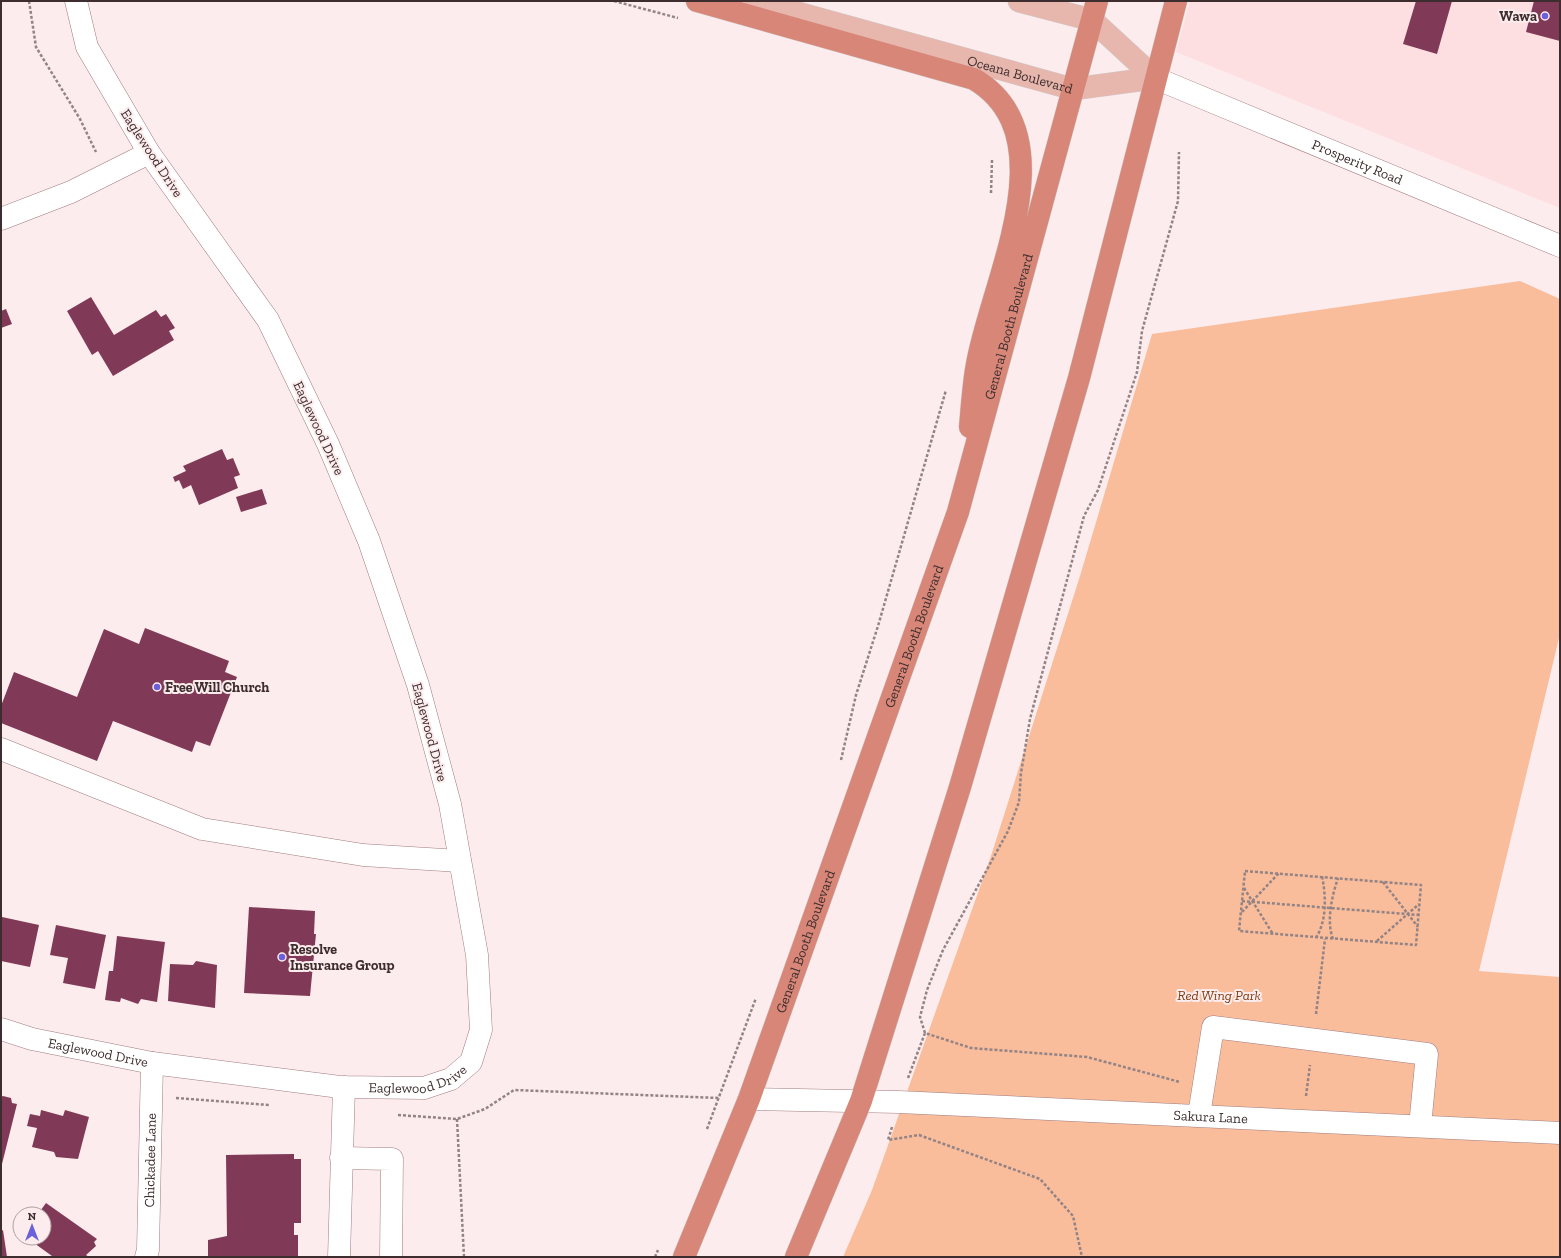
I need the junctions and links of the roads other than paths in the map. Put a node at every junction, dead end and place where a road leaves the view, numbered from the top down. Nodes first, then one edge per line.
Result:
1 (76, 1) edge
2 (698, 1) edge
3 (755, 1) edge
4 (1019, 1) edge
5 (1176, 1) edge
6 (1094, 11) edge
7 (1155, 78) junction
8 (1073, 89) junction
9 (149, 153) junction
10 (1, 219) edge
11 (1560, 246) edge
12 (963, 494) junction
13 (1, 748) edge
14 (460, 861) junction
15 (1, 1029) edge
16 (152, 1064) junction
17 (344, 1087) junction
18 (749, 1099) junction
19 (861, 1101) junction
20 (1199, 1115) junction
21 (1420, 1126) junction
22 (1560, 1133) edge
23 (341, 1158) junction
24 (146, 1257) edge
25 (339, 1257) edge
26 (391, 1257) edge
27 (684, 1257) edge
28 (796, 1257) edge

1 - 9 street, Eaglewood Drive
2 - 12 highway
3 - 8 main road, Oceana Boulevard
4 - 6 main road
5 - 7 highway
6 - 7 main road
6 - 8 highway, General Booth Boulevard
7 - 8 main road, Oceana Boulevard
7 - 11 street, Prosperity Road
7 - 19 highway
8 - 12 highway, General Booth Boulevard
9 - 10 street
9 - 14 street, Eaglewood Drive
12 - 18 highway, General Booth Boulevard
13 - 14 street
14 - 17 street, Eaglewood Drive
15 - 16 street, Eaglewood Drive
16 - 17 street, Eaglewood Drive
16 - 24 street, Chickadee Lane
17 - 23 street
18 - 19 street, Sakura Lane
18 - 27 highway, General Booth Boulevard
19 - 20 street, Sakura Lane
19 - 28 highway
20 - 21 street, Sakura Lane
20 - 21 street
21 - 22 street, Sakura Lane
23 - 25 street
23 - 26 street

